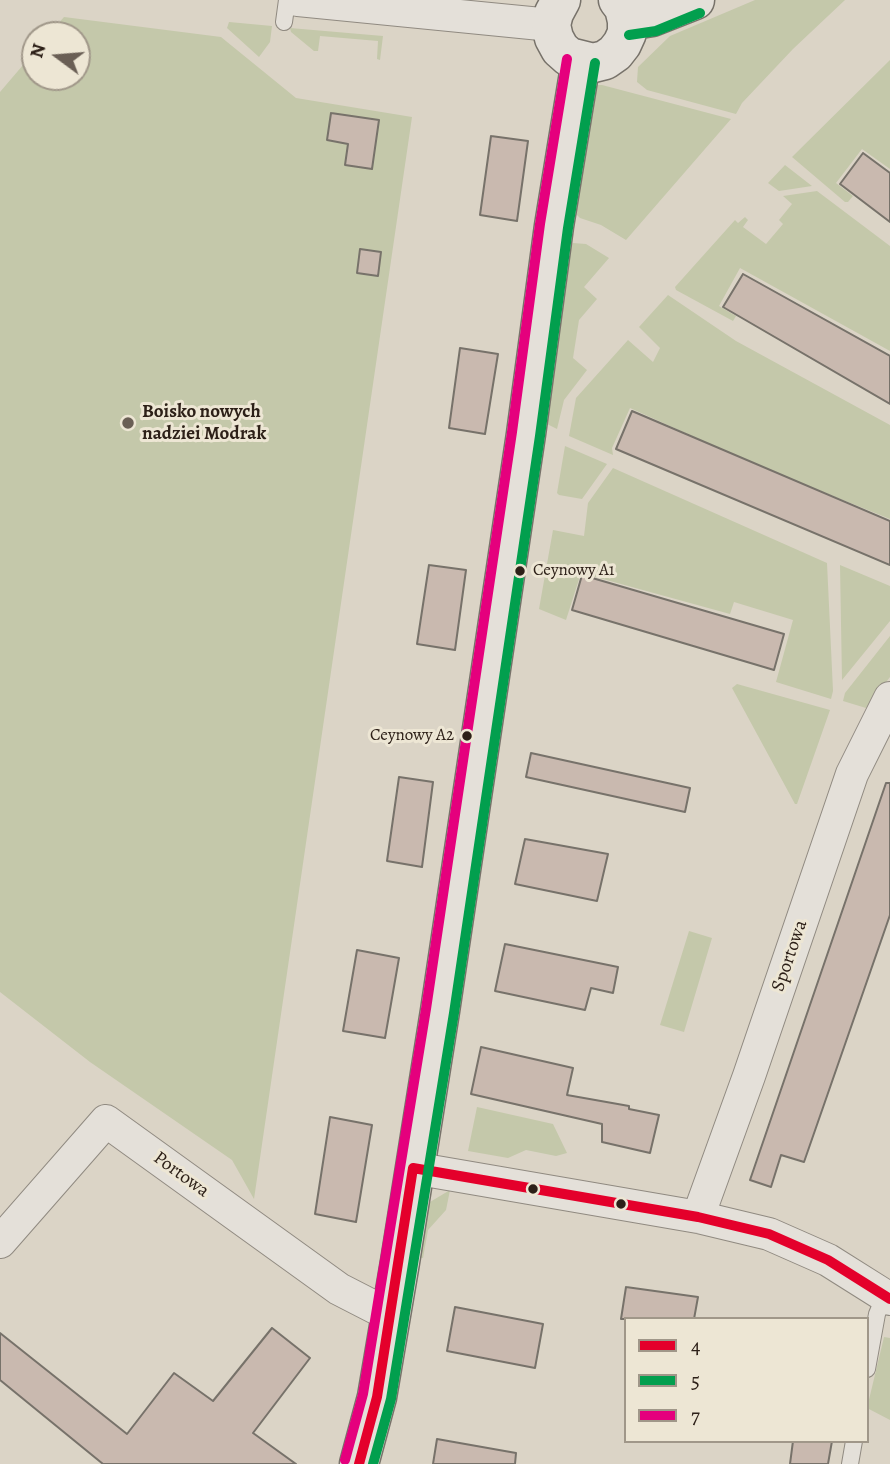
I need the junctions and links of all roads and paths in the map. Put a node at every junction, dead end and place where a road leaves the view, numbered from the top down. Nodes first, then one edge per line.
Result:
1 (286, 0) edge
2 (695, 0) edge
3 (623, 10) edge
4 (291, 11) edge
5 (556, 13) edge
6 (581, 61) junction
7 (890, 698) edge
8 (413, 1168) junction
9 (698, 1217) junction
10 (0, 1242) edge
11 (888, 1297) edge
12 (392, 1310) junction
13 (869, 1358) edge
14 (854, 1443) edge
15 (359, 1464) edge
16 (850, 1464) edge

1 - 4 lane
2 - 3 street
3 - 6 street
4 - 5 street
5 - 6 street
6 - 8 street
7 - 9 street, Sportowa
8 - 9 street
8 - 12 street
9 - 11 street
10 - 12 street, Portowa
11 - 13 lane
12 - 15 street
14 - 16 lane

